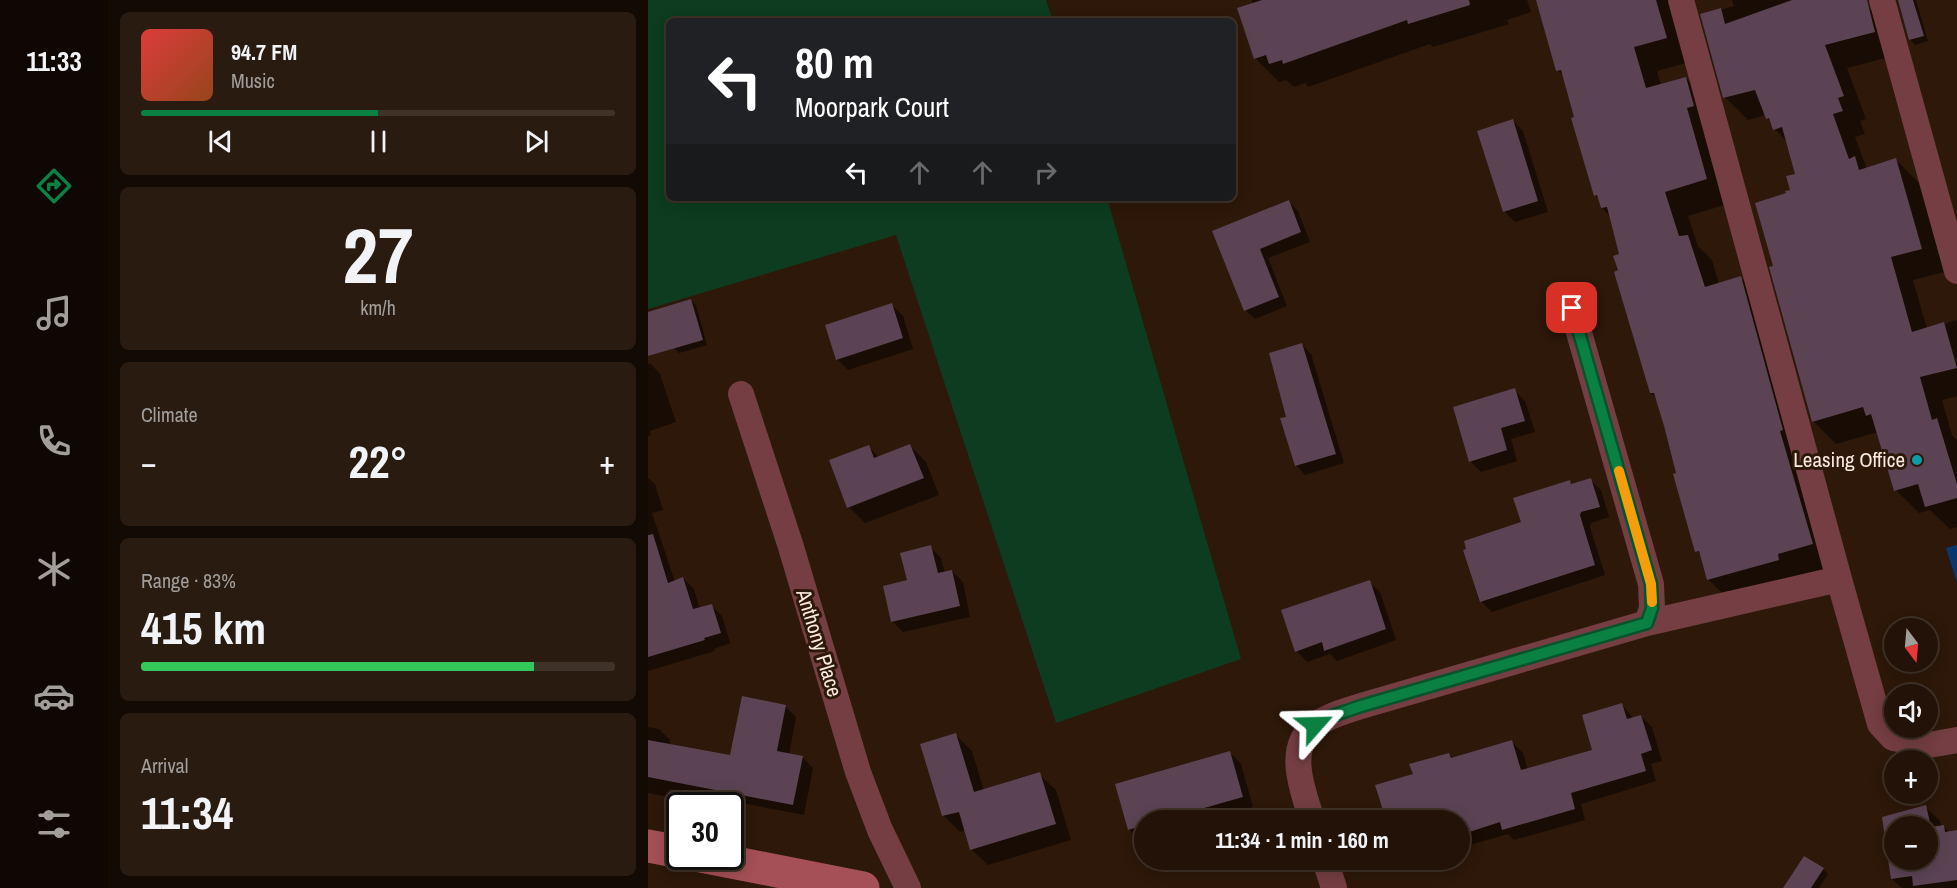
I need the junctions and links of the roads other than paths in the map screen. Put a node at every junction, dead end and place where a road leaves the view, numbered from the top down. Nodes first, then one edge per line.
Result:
1 (1681, 0) edge
2 (1882, 0) edge
3 (1957, 271) edge
4 (1572, 308) dead end
5 (741, 394) dead end
6 (1839, 579) junction
7 (1647, 623) junction
8 (1957, 740) edge
9 (1309, 810) edge
10 (648, 846) edge
11 (666, 849) edge
12 (744, 864) edge
13 (1328, 870) edge
14 (864, 888) edge
15 (908, 888) edge
16 (1334, 888) edge

1 - 6 street
2 - 3 street
4 - 7 street
5 - 15 street, Anthony Place
6 - 7 street
6 - 8 street
7 - 9 street
10 - 11 main road
12 - 14 main road
13 - 16 street

